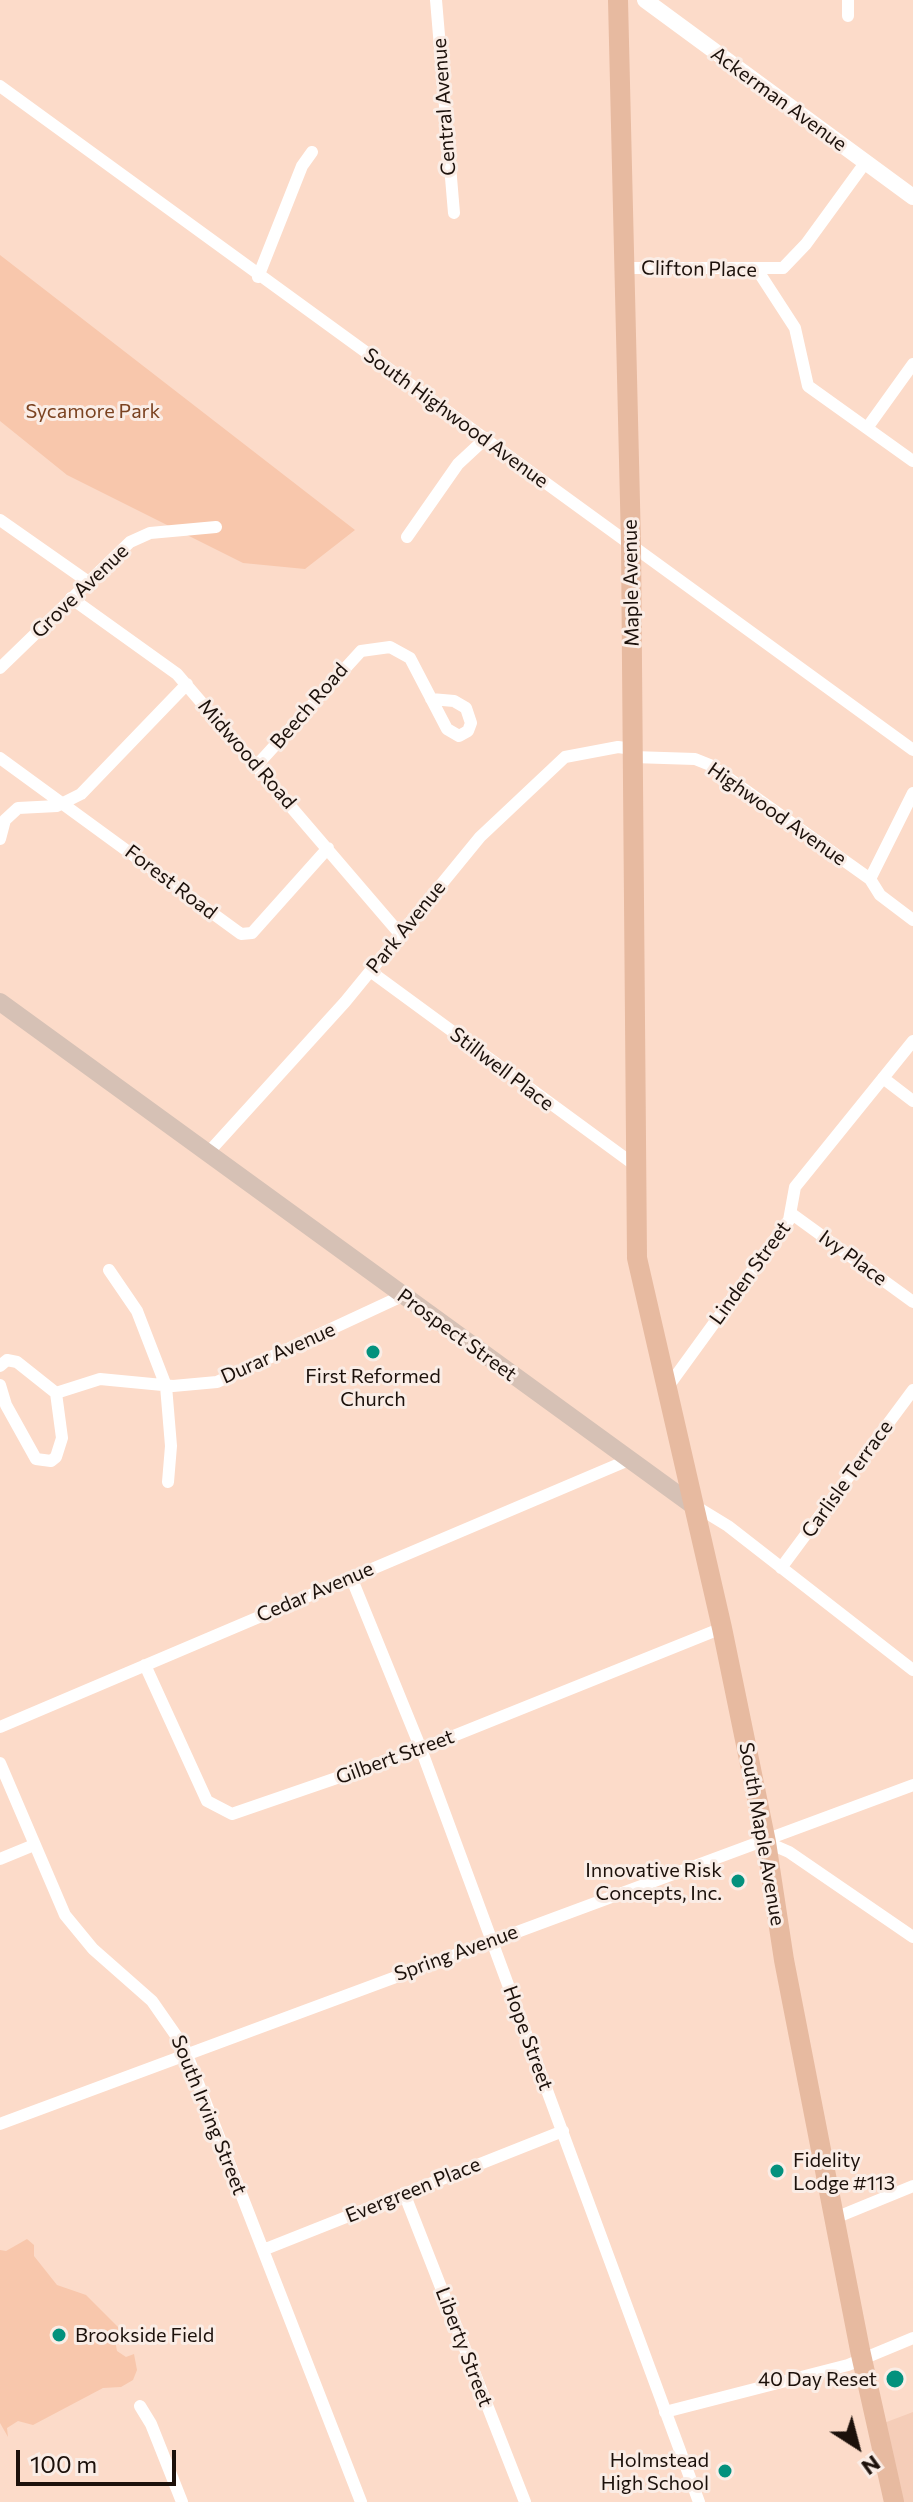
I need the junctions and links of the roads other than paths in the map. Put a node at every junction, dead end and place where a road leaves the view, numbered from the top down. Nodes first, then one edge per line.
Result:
1 (436, 0) edge
2 (618, 0) edge
3 (645, 0) edge
4 (848, 0) edge
5 (848, 16) dead end
6 (0, 86) edge
7 (312, 152) dead end
8 (865, 163) junction
9 (913, 197) edge
10 (454, 213) dead end
11 (625, 268) junction
12 (758, 271) junction
13 (258, 277) junction
14 (913, 364) edge
15 (867, 428) junction
16 (486, 438) junction
17 (913, 461) edge
18 (0, 520) edge
19 (216, 527) dead end
20 (407, 537) dead end
21 (631, 544) junction
22 (87, 581) junction
23 (71, 598) junction
24 (0, 668) edge
25 (187, 684) junction
26 (431, 699) dead end
27 (913, 750) edge
28 (633, 753) junction
29 (0, 758) edge
30 (258, 764) junction
31 (913, 793) edge
32 (62, 805) junction
33 (0, 839) edge
34 (328, 848) junction
35 (873, 883) junction
36 (913, 920) edge
37 (400, 934) junction
38 (370, 971) junction
39 (0, 1002) edge
40 (913, 1041) edge
41 (883, 1078) junction
42 (913, 1101) edge
43 (207, 1154) junction
44 (636, 1166) junction
45 (792, 1214) junction
46 (109, 1270) dead end
47 (402, 1296) junction
48 (913, 1302) edge
49 (0, 1366) edge
50 (0, 1385) edge
51 (166, 1386) junction
52 (667, 1388) junction
53 (913, 1390) edge
54 (56, 1393) junction
55 (631, 1459) junction
56 (168, 1482) dead end
57 (691, 1504) junction
58 (781, 1568) junction
59 (351, 1577) junction
60 (722, 1628) junction
61 (145, 1665) junction
62 (913, 1670) edge
63 (0, 1727) edge
64 (421, 1749) junction
65 (0, 1763) edge
66 (913, 1785) edge
67 (766, 1842) junction
68 (34, 1845) junction
69 (0, 1859) edge
70 (913, 1937) edge
71 (492, 1939) junction
72 (187, 2055) junction
73 (0, 2124) edge
74 (563, 2131) junction
75 (913, 2186) edge
76 (404, 2193) junction
77 (835, 2218) junction
78 (263, 2250) junction
79 (913, 2338) edge
80 (862, 2359) junction
81 (140, 2406) dead end
82 (665, 2412) junction
83 (182, 2502) edge
84 (361, 2502) edge
85 (525, 2502) edge
86 (699, 2502) edge
87 (894, 2502) edge

1 - 10 street, Central Avenue
2 - 11 main road, Maple Avenue
3 - 8 street, Ackerman Avenue
4 - 5 street
6 - 13 street, South Highwood Avenue
7 - 13 street
8 - 9 street, Ackerman Avenue
8 - 12 street, Clifton Place
11 - 12 street, Clifton Place
11 - 21 main road, Maple Avenue
12 - 15 street
13 - 16 street, South Highwood Avenue
14 - 15 street
15 - 17 street
16 - 20 street
16 - 21 street, South Highwood Avenue
18 - 22 street
19 - 22 street, Grove Avenue
21 - 27 street, South Highwood Avenue
21 - 28 main road, Maple Avenue
22 - 23 street, Grove Avenue
23 - 24 street, Grove Avenue
23 - 25 street, Midwood Road
25 - 30 street, Midwood Road
25 - 32 street
26 - 30 street, Beech Road
28 - 35 street, Highwood Avenue
28 - 37 street, Park Avenue
28 - 44 main road, Maple Avenue
29 - 32 street, Forest Road
30 - 34 street, Midwood Road
31 - 35 street
32 - 33 street
32 - 34 street, Forest Road
34 - 37 street, Midwood Road
35 - 36 street, Highwood Avenue
37 - 38 street, Park Avenue
38 - 43 street, Park Avenue
38 - 44 street, Stillwell Place
39 - 43 main road, Prospect Street
40 - 41 street, Linden Street
41 - 42 street
41 - 45 street, Linden Street
43 - 47 main road, Prospect Street
44 - 52 main road, South Maple Avenue
45 - 48 street, Ivy Place
45 - 52 street, Linden Street
46 - 51 street
47 - 51 street, Durar Avenue
47 - 55 main road, Prospect Street
49 - 54 street
50 - 54 street
51 - 54 street, Durar Avenue
51 - 56 street
52 - 57 main road, South Maple Avenue
53 - 58 street, Carlisle Terrace
55 - 57 main road, Prospect Street
55 - 59 street, Cedar Avenue
57 - 58 street, Prospect Street
57 - 60 main road, South Maple Avenue
58 - 62 street, Prospect Street
59 - 61 street, Cedar Avenue
59 - 64 street, Hope Street
60 - 64 street, Gilbert Street
60 - 67 main road, South Maple Avenue
61 - 63 street, Cedar Avenue
61 - 64 street, Gilbert Street
64 - 71 street, Hope Street
65 - 68 street, South Irving Street
66 - 67 street, Spring Avenue
67 - 70 street
67 - 71 street, Spring Avenue
67 - 77 main road, South Maple Avenue
68 - 69 street
68 - 72 street, South Irving Street
71 - 72 street, Spring Avenue
71 - 74 street, Hope Street
72 - 73 street, Spring Avenue
72 - 78 street, South Irving Street
74 - 76 street, Evergreen Place
74 - 82 street, Hope Street
75 - 77 street
76 - 78 street, Evergreen Place
76 - 85 street, Liberty Street
77 - 80 main road, South Maple Avenue
78 - 84 street, South Irving Street
79 - 80 street
80 - 82 street
80 - 87 main road, South Maple Avenue
81 - 83 street
82 - 86 street, Hope Street

